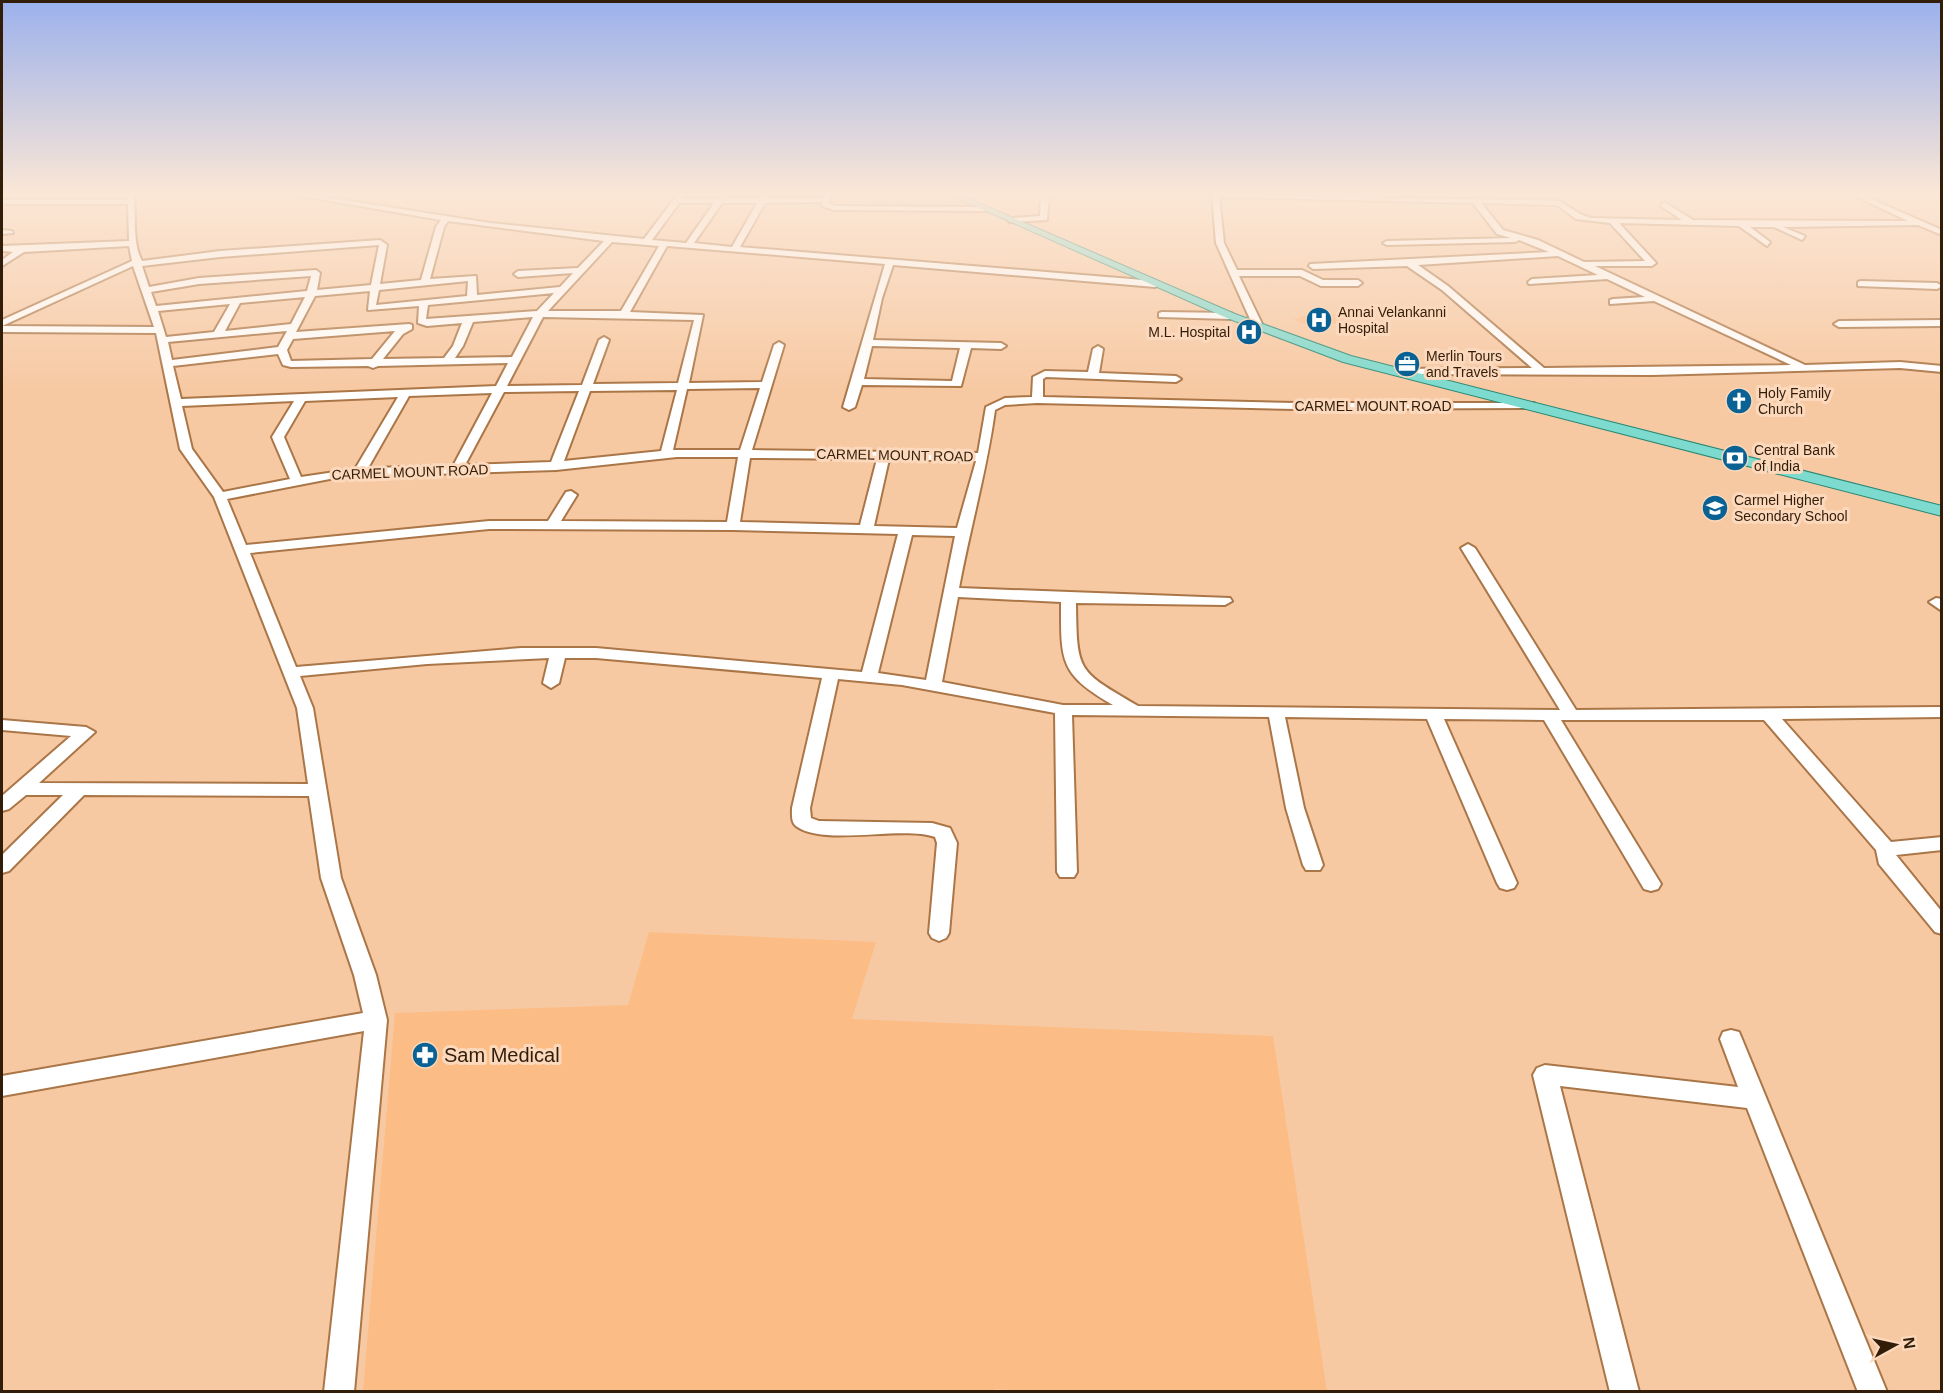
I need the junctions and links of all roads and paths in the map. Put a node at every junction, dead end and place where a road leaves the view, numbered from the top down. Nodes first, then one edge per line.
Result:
1 (130, 259) edge
2 (137, 259) edge
3 (209, 259) edge
4 (292, 259) edge
5 (381, 259) edge
6 (431, 259) edge
7 (592, 259) edge
8 (656, 259) edge
9 (854, 259) edge
10 (1099, 259) edge
11 (1227, 259) edge
12 (1476, 259) edge
13 (1569, 259) edge
14 (1647, 259) edge
15 (282, 262) junction
16 (890, 262) junction
17 (1409, 263) junction
18 (323, 264) dead end
19 (1578, 264) junction
20 (1313, 266) dead end
21 (582, 270) junction
22 (316, 273) junction
23 (1234, 273) junction
24 (518, 274) dead end
25 (1608, 277) junction
26 (1532, 282) dead end
27 (425, 283) junction
28 (1358, 283) dead end
29 (1155, 284) junction
30 (1861, 284) dead end
31 (1940, 287) edge
32 (376, 288) junction
33 (147, 290) junction
34 (561, 290) junction
35 (311, 294) junction
36 (472, 298) junction
37 (1655, 299) junction
38 (236, 302) junction
39 (424, 302) junction
40 (1613, 302) dead end
41 (151, 309) junction
42 (2, 314) edge
43 (540, 314) junction
44 (19, 315) junction
45 (614, 315) junction
46 (1162, 315) dead end
47 (1231, 316) junction
48 (469, 319) junction
49 (424, 322) junction
50 (2, 323) edge
51 (1941, 323) edge
52 (1839, 324) dead end
53 (405, 328) junction
54 (1259, 328) junction
55 (2, 329) edge
56 (292, 331) junction
57 (218, 334) junction
58 (161, 335) junction
59 (603, 340) dead end
60 (865, 343) junction
61 (779, 345) dead end
62 (966, 346) junction
63 (1000, 346) dead end
64 (1098, 349) dead end
65 (282, 350) junction
66 (514, 360) junction
67 (446, 363) junction
68 (167, 364) junction
69 (373, 365) junction
70 (1803, 367) junction
71 (1941, 369) edge
72 (1395, 371) junction
73 (1541, 371) junction
74 (1093, 376) junction
75 (1176, 379) dead end
76 (859, 382) junction
77 (765, 385) junction
78 (682, 386) junction
79 (586, 387) junction
80 (500, 388) junction
81 (405, 394) junction
82 (301, 398) junction
83 (1037, 400) junction
84 (176, 403) junction
85 (1530, 405) junction
86 (849, 407) dead end
87 (746, 453) junction
88 (666, 454) junction
89 (884, 455) junction
90 (983, 457) junction
91 (556, 466) junction
92 (457, 470) junction
93 (359, 472) junction
94 (297, 481) junction
95 (572, 495) dead end
96 (220, 497) junction
97 (1941, 511) edge
98 (553, 524) junction
99 (734, 526) junction
100 (866, 529) junction
101 (906, 531) junction
102 (963, 532) junction
103 (1468, 548) dead end
104 (241, 550) junction
105 (953, 591) junction
106 (1068, 598) junction
107 (1225, 601) dead end
108 (558, 653) junction
109 (290, 672) junction
110 (831, 674) junction
111 (869, 677) junction
112 (551, 683) dead end
113 (933, 686) junction
114 (1063, 710) junction
115 (1136, 711) junction
116 (1276, 712) junction
117 (1941, 712) edge
118 (1433, 714) junction
119 (1768, 714) junction
120 (1549, 715) junction
121 (1571, 715) junction
122 (2, 725) edge
123 (22, 789) junction
124 (80, 789) junction
125 (317, 790) junction
126 (2, 805) edge
127 (1941, 843) edge
128 (1886, 849) junction
129 (1313, 865) dead end
130 (2, 866) edge
131 (1067, 872) dead end
132 (1507, 883) dead end
133 (1651, 884) dead end
134 (1941, 927) edge
135 (939, 933) dead end
136 (376, 1020) junction
137 (1731, 1039) dead end
138 (2, 1086) edge
139 (1756, 1099) junction
140 (339, 1392) edge
141 (1625, 1392) edge
142 (1873, 1392) edge

1 - 44 street
2 - 33 street
3 - 15 street
4 - 15 street
5 - 32 street
6 - 27 street
7 - 21 street
8 - 45 street
9 - 16 street
10 - 29 main road
11 - 23 street
12 - 17 street
13 - 19 street
14 - 19 street
15 - 22 street
15 - 33 street
16 - 29 street
16 - 60 street
17 - 20 street
17 - 73 street
18 - 22 street
19 - 25 street
21 - 24 street
21 - 34 street
22 - 35 street
23 - 28 street
23 - 54 street
25 - 26 street
25 - 37 street
27 - 32 street
27 - 36 street
29 - 47 main road
30 - 31 street
32 - 35 street
32 - 39 street
33 - 41 street
34 - 36 street
34 - 43 street
35 - 38 street
35 - 56 street
36 - 39 street
37 - 40 street
37 - 70 street
38 - 41 street
38 - 57 street
39 - 49 street
41 - 58 street
42 - 44 street
43 - 45 street
43 - 48 street
43 - 66 street
44 - 50 street
45 - 78 street
46 - 47 street
47 - 54 main road
48 - 49 street
48 - 67 street
49 - 53 street
51 - 52 street
53 - 56 street
53 - 69 street
54 - 72 main road
55 - 58 street
56 - 57 street
56 - 65 street
57 - 58 street
58 - 68 street
59 - 79 street
60 - 62 street
60 - 76 street
61 - 77 street
62 - 63 street
62 - 76 street
64 - 74 street
65 - 68 street
65 - 69 street
66 - 67 street
66 - 80 street
67 - 69 street
68 - 84 street
70 - 71 street
70 - 73 street
72 - 73 street
72 - 85 main road
74 - 75 street
74 - 83 street
76 - 86 street
77 - 78 street
77 - 87 street
78 - 79 street
78 - 88 street
79 - 80 street
79 - 91 street
80 - 81 street
80 - 92 street
81 - 82 street
81 - 93 street
82 - 84 street
82 - 94 street
83 - 85 street, CARMEL MOUNT ROAD
83 - 90 street, CARMEL MOUNT ROAD
84 - 96 street
85 - 97 main road
87 - 88 street, CARMEL MOUNT ROAD
87 - 89 street, CARMEL MOUNT ROAD
87 - 99 street
88 - 91 street, CARMEL MOUNT ROAD
89 - 90 street, CARMEL MOUNT ROAD
89 - 100 street
90 - 102 street
91 - 92 street, CARMEL MOUNT ROAD
92 - 93 street, CARMEL MOUNT ROAD
93 - 94 street, CARMEL MOUNT ROAD
94 - 96 street, CARMEL MOUNT ROAD
95 - 98 street
96 - 104 street
98 - 99 street
98 - 104 street
99 - 100 street
100 - 101 street
101 - 102 street
101 - 111 street
102 - 105 street
103 - 121 street
104 - 109 street
105 - 106 street
105 - 113 street
106 - 107 street
106 - 115 street
108 - 109 street
108 - 110 street
108 - 112 street
109 - 125 street
110 - 111 street
110 - 135 street
111 - 113 street
113 - 114 street
114 - 115 street
114 - 131 street
115 - 116 street
116 - 118 street
116 - 129 street
117 - 119 street
118 - 120 street
118 - 132 street
119 - 121 street
119 - 128 street
120 - 121 street
120 - 133 street
122 - 123 street
123 - 124 street
123 - 126 street
124 - 125 street
124 - 130 street
125 - 136 street
127 - 128 street
128 - 134 street
136 - 138 street
136 - 140 street
137 - 139 street
139 - 141 street
139 - 142 street

